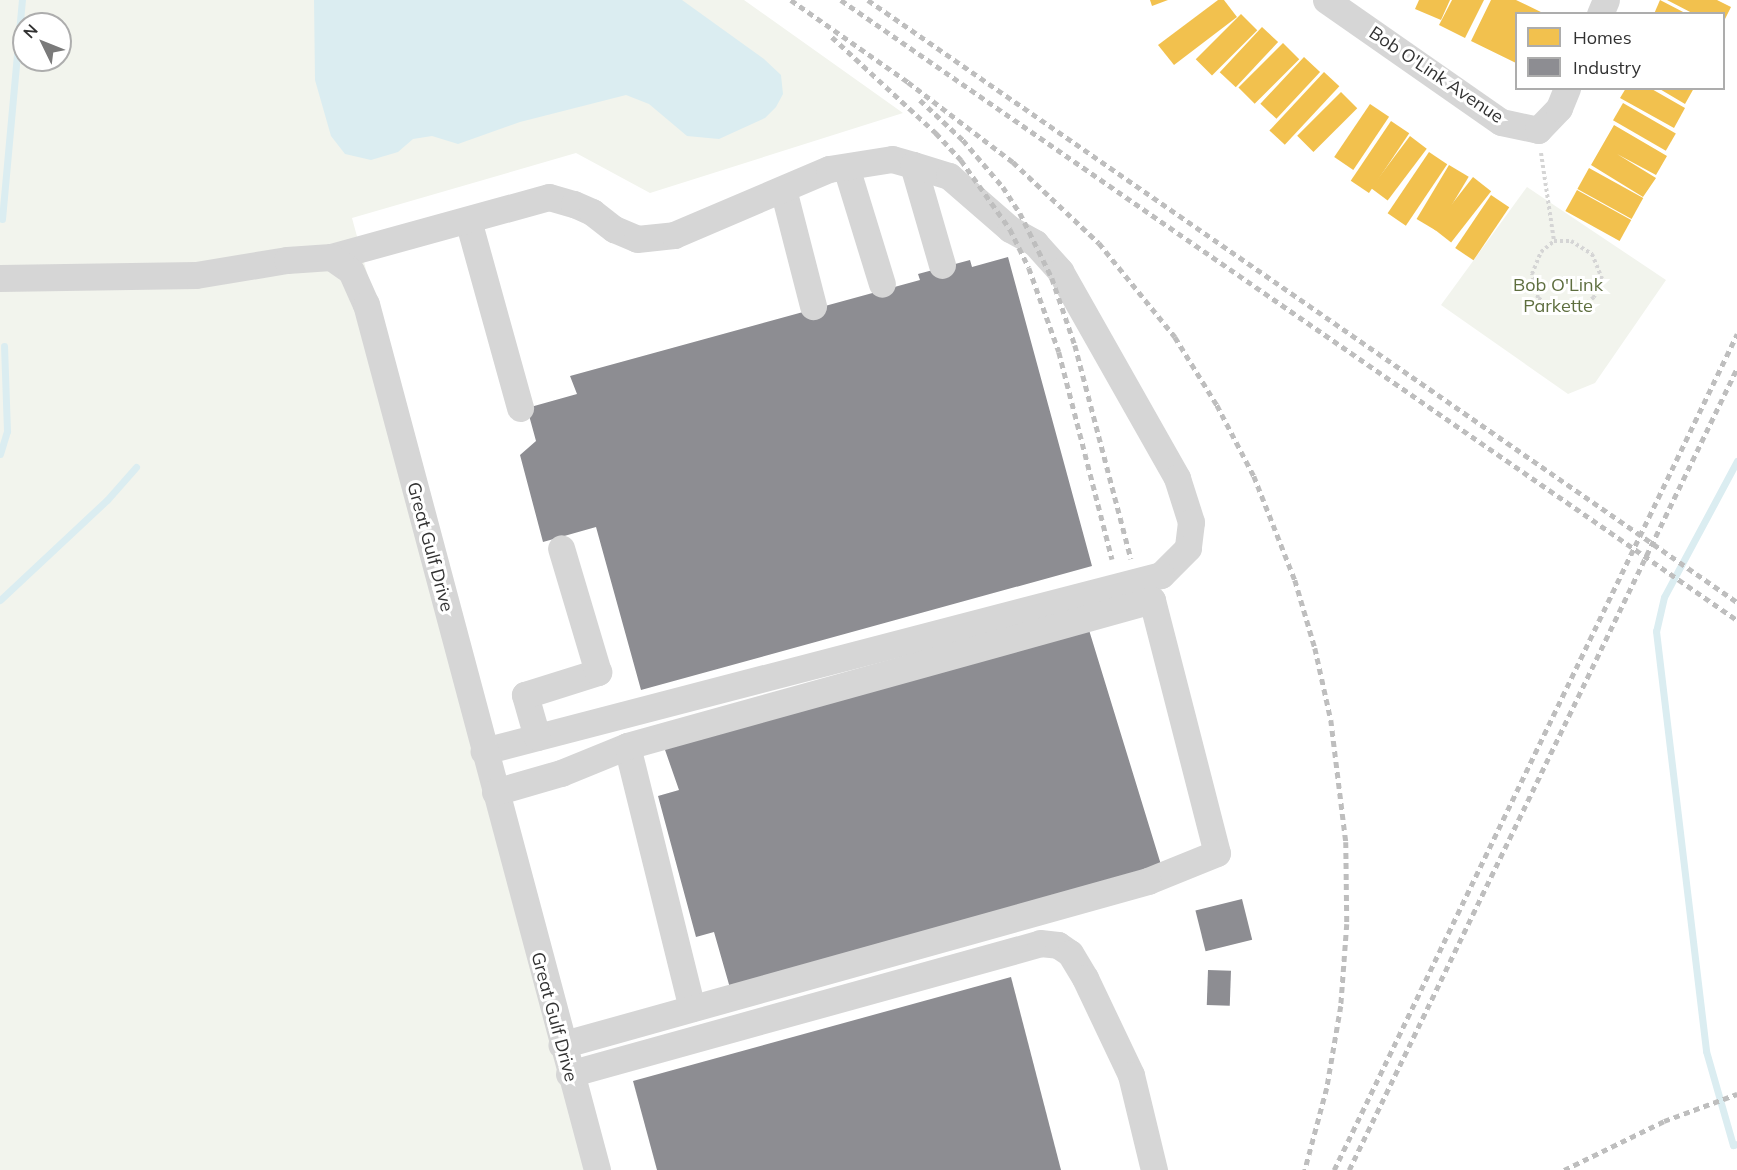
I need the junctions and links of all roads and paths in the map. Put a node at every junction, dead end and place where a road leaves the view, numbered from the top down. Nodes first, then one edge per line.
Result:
1 (1326, 0) edge
2 (1566, 90) edge
3 (1538, 130) junction
4 (913, 165) junction
5 (846, 167) junction
6 (783, 189) junction
7 (468, 220) junction
8 (1554, 241) junction
9 (331, 257) junction
10 (942, 265) dead end
11 (0, 278) edge
12 (882, 284) dead end
13 (813, 306) dead end
14 (520, 408) dead end
15 (561, 548) dead end
16 (537, 737) junction
17 (627, 746) junction
18 (484, 751) junction
19 (495, 792) junction
20 (692, 1008) junction
21 (561, 1045) junction
22 (569, 1074) junction
23 (597, 1170) edge
24 (1154, 1170) edge

1 - 3 street, Bob O'Link Avenue
2 - 3 street
3 - 8 path
4 - 5 street
4 - 10 street
4 - 16 street
5 - 6 street
5 - 12 street
6 - 7 street
6 - 13 street
7 - 9 street
7 - 14 street
8 - 8 path
9 - 11 street
9 - 18 street, Great Gulf Drive
15 - 16 street
16 - 18 street
17 - 19 street
17 - 20 street
17 - 20 street
18 - 19 street, Great Gulf Drive
19 - 21 street, Great Gulf Drive
20 - 21 street
21 - 22 street, Great Gulf Drive
22 - 23 street, Great Gulf Drive
22 - 24 street

